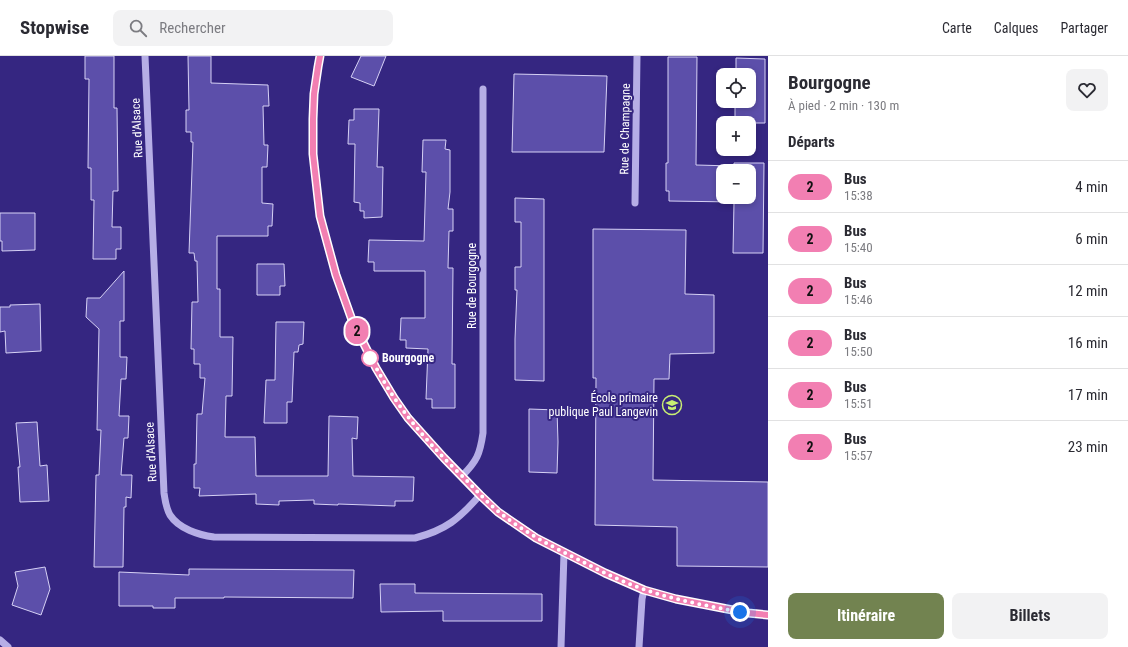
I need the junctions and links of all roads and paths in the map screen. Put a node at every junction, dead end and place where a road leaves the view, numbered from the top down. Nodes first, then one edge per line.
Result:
1 (144, 56) edge
2 (320, 56) edge
3 (637, 56) edge
4 (482, 89) dead end
5 (635, 203) dead end
6 (462, 476) junction
7 (480, 495) junction
8 (564, 553) junction
9 (644, 590) junction
10 (768, 615) edge
11 (0, 640) edge
12 (8, 647) edge
13 (560, 647) edge
14 (639, 647) edge

1 - 7 street, Rue d'Alsace
2 - 6 street
3 - 5 street, Rue de Champagne
4 - 6 street, Rue de Bourgogne
6 - 7 street
7 - 8 street
8 - 9 street
8 - 13 street
9 - 10 street
9 - 14 street
11 - 12 street

